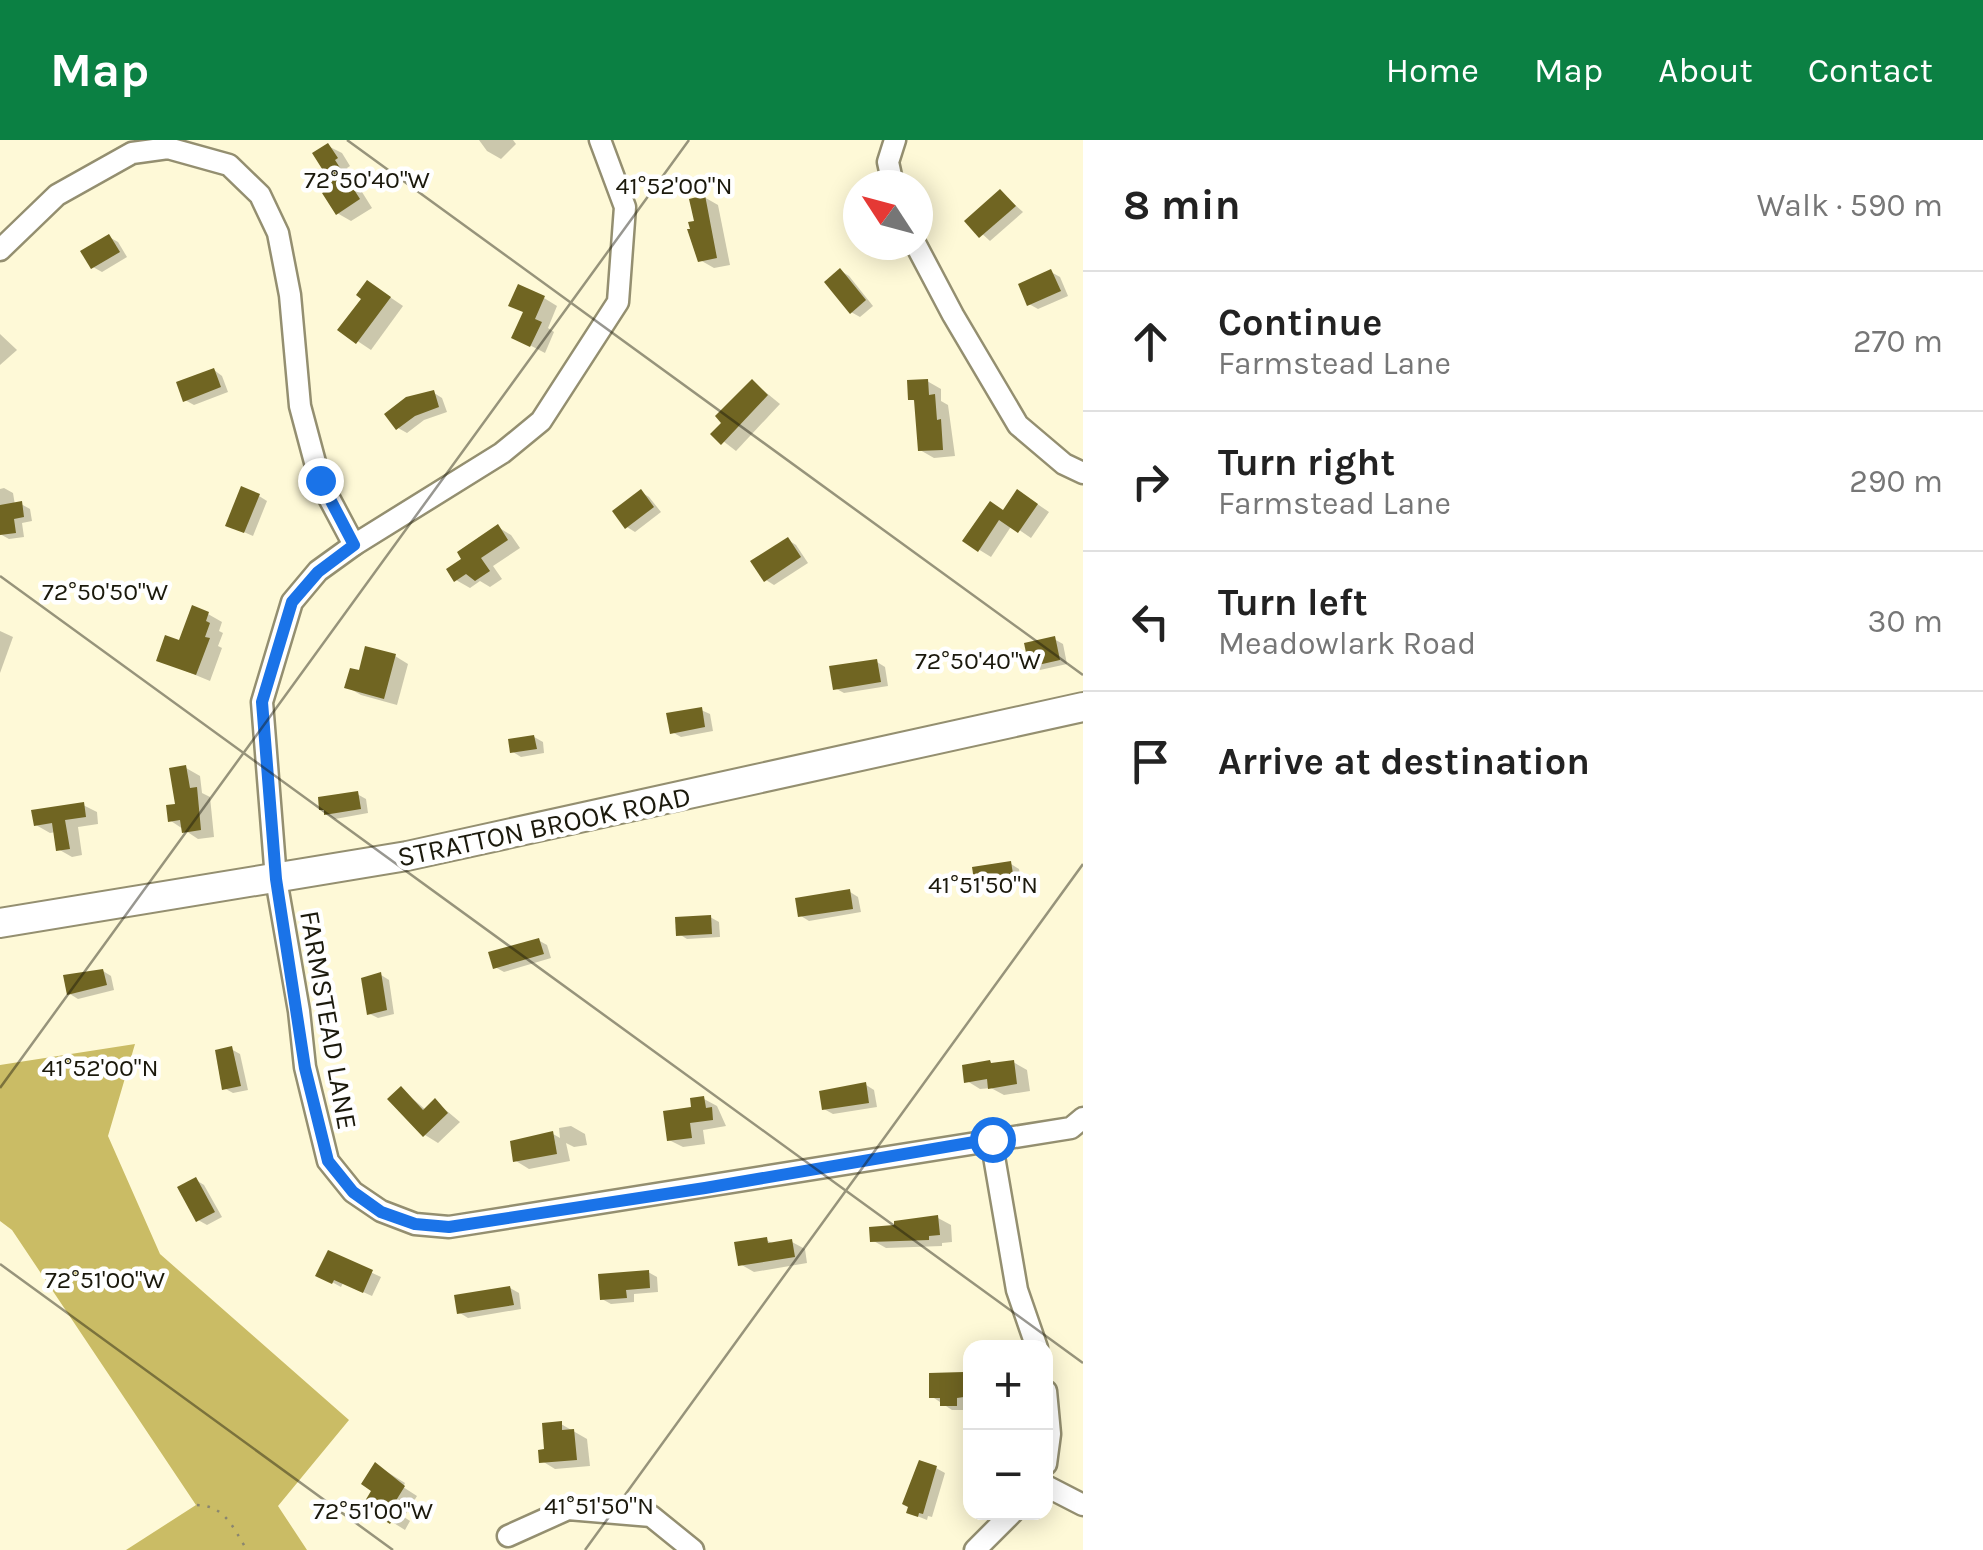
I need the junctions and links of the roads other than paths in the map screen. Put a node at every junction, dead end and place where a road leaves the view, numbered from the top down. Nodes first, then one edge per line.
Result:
1 (600, 140) edge
2 (895, 140) edge
3 (890, 170) edge
4 (0, 250) edge
5 (924, 260) edge
6 (1083, 473) edge
7 (354, 545) junction
8 (1083, 707) edge
9 (276, 879) junction
10 (0, 923) edge
11 (1083, 1118) edge
12 (992, 1139) junction
13 (1034, 1340) edge
14 (1053, 1490) edge
15 (1083, 1505) edge
16 (1005, 1520) edge
17 (508, 1536) dead end
18 (693, 1550) edge
19 (975, 1550) edge

1 - 7 street, FARMSTEAD LANE
2 - 3 street
4 - 7 street
5 - 6 street
7 - 9 street, FARMSTEAD LANE
8 - 9 street, STRATTON BROOK ROAD
9 - 10 street, STRATTON BROOK ROAD
9 - 12 street, FARMSTEAD LANE
11 - 12 street, FARMSTEAD LANE
12 - 13 street
14 - 15 street
16 - 19 street
17 - 18 street

